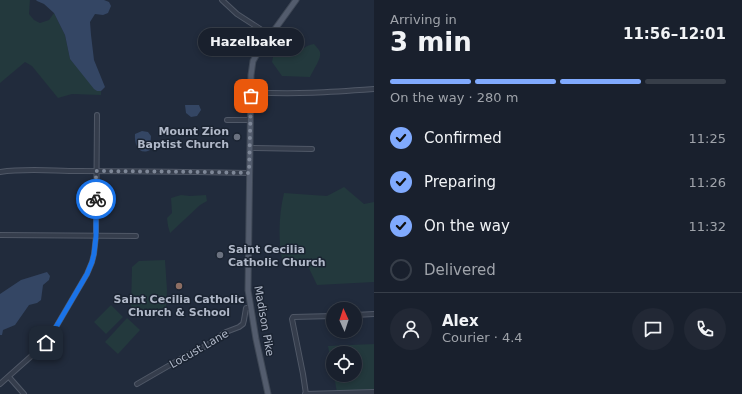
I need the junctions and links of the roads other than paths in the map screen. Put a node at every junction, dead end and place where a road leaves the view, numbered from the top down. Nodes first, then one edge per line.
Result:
1 (222, 0) edge
2 (296, 0) edge
3 (270, 36) junction
4 (374, 89) edge
5 (251, 92) junction
6 (97, 116) dead end
7 (227, 120) dead end
8 (250, 120) junction
9 (250, 148) junction
10 (312, 150) dead end
11 (96, 171) junction
12 (0, 172) edge
13 (249, 173) junction
14 (0, 235) edge
15 (96, 236) junction
16 (136, 236) dead end
17 (250, 308) junction
18 (374, 314) edge
19 (362, 315) edge
20 (326, 316) edge
21 (9, 377) junction
22 (0, 384) edge
23 (137, 384) dead end
24 (374, 392) edge
25 (24, 394) edge
26 (268, 394) edge
27 (306, 394) edge

1 - 3 street
2 - 3 main road, Madison Pike
3 - 5 main road, Madison Pike
4 - 5 street
5 - 8 main road, Madison Pike
6 - 11 street
7 - 8 street
8 - 9 main road, Madison Pike
9 - 10 street
9 - 13 main road, Madison Pike
11 - 12 street
11 - 13 street
11 - 15 street
13 - 17 main road, Madison Pike
14 - 15 street
15 - 16 street
15 - 21 street
17 - 23 street, Locust Lane
17 - 26 main road, Madison Pike
18 - 19 street
20 - 27 street
21 - 22 street
21 - 25 street
24 - 27 street

